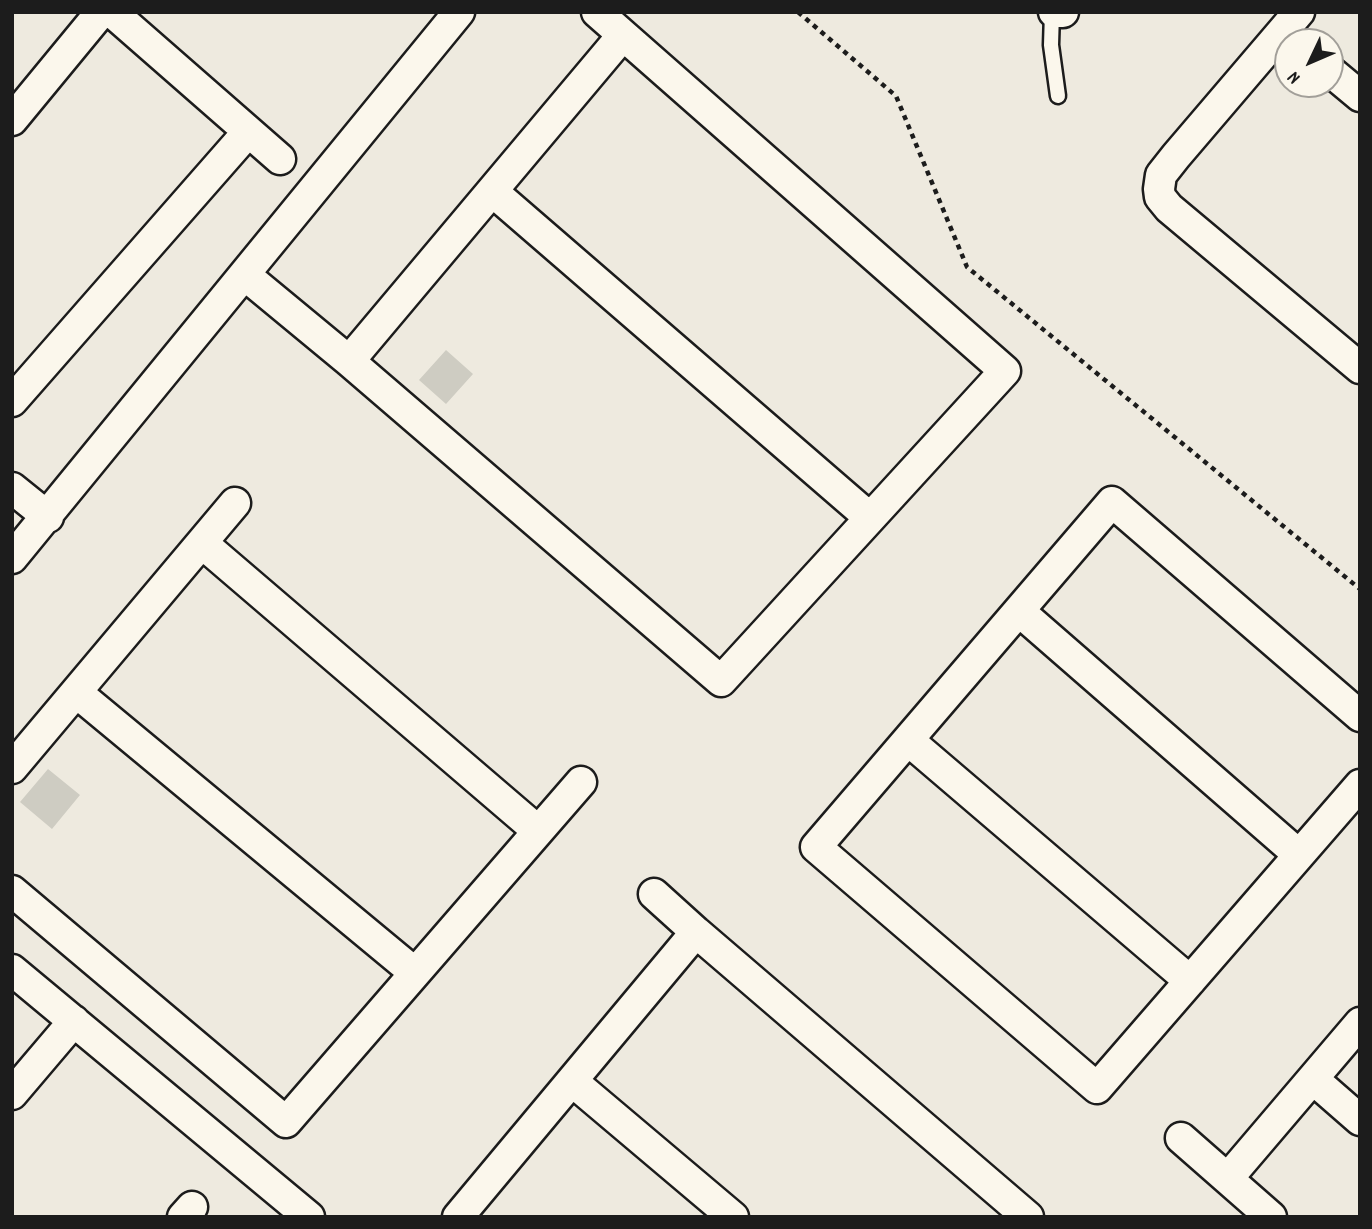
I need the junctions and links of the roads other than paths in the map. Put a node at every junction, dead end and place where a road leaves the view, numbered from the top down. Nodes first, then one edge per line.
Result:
1 (101, 12) edge
2 (112, 12) edge
3 (459, 12) edge
4 (597, 12) edge
5 (1053, 12) edge
6 (1063, 12) edge
7 (623, 35) junction
8 (1274, 48) edge
9 (1344, 83) edge
10 (1058, 96) dead end
11 (1360, 96) edge
12 (12, 120) edge
13 (248, 132) junction
14 (280, 159) dead end
15 (492, 191) junction
16 (245, 275) junction
17 (349, 360) junction
18 (1360, 368) edge
19 (12, 401) edge
20 (12, 488) edge
21 (235, 503) dead end
22 (48, 517) junction
23 (870, 518) junction
24 (202, 543) junction
25 (12, 558) edge
26 (1020, 611) junction
27 (76, 692) junction
28 (1360, 716) edge
29 (908, 740) junction
30 (12, 768) edge
31 (581, 782) dead end
32 (1360, 785) edge
33 (538, 831) junction
34 (1299, 855) junction
35 (12, 891) edge
36 (654, 894) dead end
37 (696, 932) junction
38 (12, 970) edge
39 (415, 973) junction
40 (1190, 981) junction
41 (74, 1021) junction
42 (1360, 1023) edge
43 (1312, 1079) junction
44 (572, 1081) junction
45 (12, 1094) edge
46 (1360, 1120) edge
47 (1181, 1138) dead end
48 (1228, 1178) junction
49 (309, 1217) edge
50 (458, 1217) edge
51 (733, 1217) edge
52 (1028, 1217) edge
53 (1271, 1217) edge

1 - 12 street
2 - 13 street
3 - 16 street
4 - 7 street
5 - 6 street
5 - 10 lane
7 - 15 street
7 - 23 street
8 - 18 street
9 - 11 street
13 - 14 street
13 - 19 street
15 - 17 street
15 - 23 street
16 - 17 street
16 - 22 street
17 - 23 street
20 - 22 street
21 - 24 street
22 - 25 street
24 - 27 street
24 - 33 street
26 - 28 street
26 - 29 street
26 - 34 street
27 - 30 street
27 - 39 street
29 - 40 street
29 - 40 street
31 - 33 street
32 - 34 street
33 - 39 street
34 - 40 street
35 - 39 street
36 - 37 street
37 - 44 street
37 - 52 street
38 - 41 street
41 - 45 street
41 - 49 street
42 - 43 street
43 - 46 street
43 - 48 street
44 - 50 street
44 - 51 street
47 - 48 street
48 - 53 street

